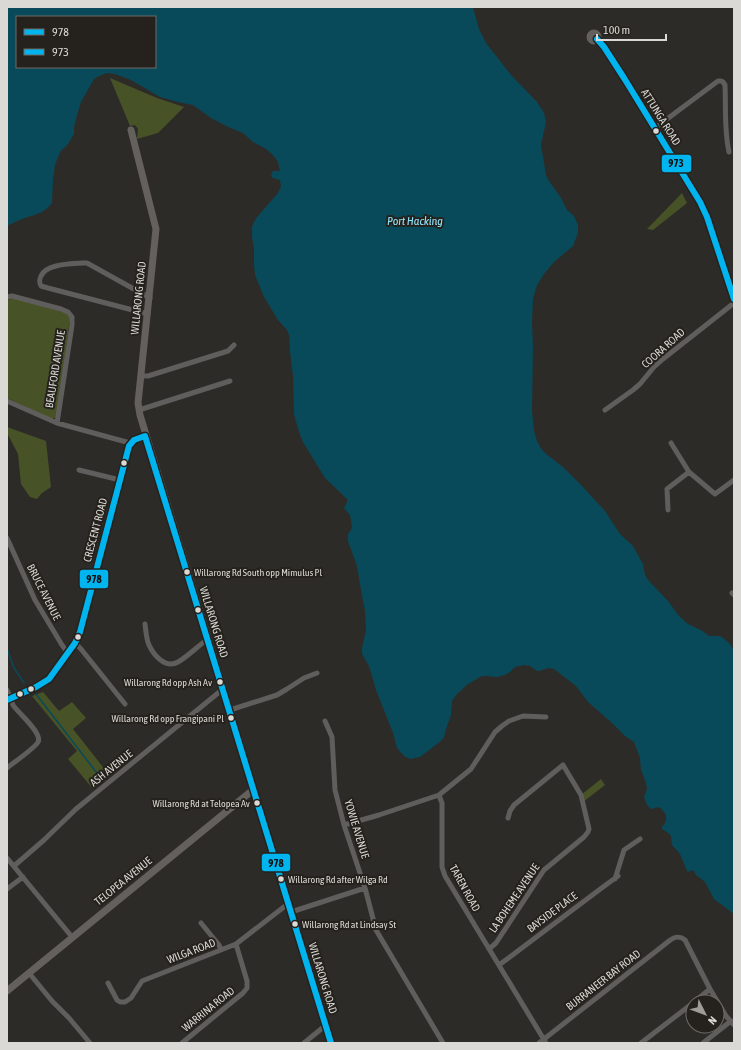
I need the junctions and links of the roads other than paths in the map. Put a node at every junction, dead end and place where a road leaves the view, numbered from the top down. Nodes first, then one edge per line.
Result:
1 (597, 39) dead end
2 (655, 128) junction
3 (131, 130) dead end
4 (729, 152) dead end
5 (7, 297) edge
6 (150, 298) junction
7 (734, 299) edge
8 (734, 302) edge
9 (148, 314) junction
10 (234, 346) dead end
11 (141, 376) junction
12 (230, 381) dead end
13 (7, 401) edge
14 (139, 410) junction
15 (605, 410) dead end
16 (57, 423) junction
17 (145, 436) junction
18 (130, 443) junction
19 (671, 443) dead end
20 (79, 470) dead end
21 (689, 472) junction
22 (120, 480) junction
23 (734, 480) edge
24 (668, 510) dead end
25 (7, 538) edge
26 (145, 624) dead end
27 (208, 638) junction
28 (75, 643) junction
29 (68, 653) junction
30 (317, 673) dead end
31 (223, 689) junction
32 (7, 690) edge
33 (9, 699) edge
34 (125, 704) dead end
35 (230, 710) junction
36 (546, 717) dead end
37 (325, 721) dead end
38 (7, 768) edge
39 (254, 789) junction
40 (439, 795) junction
41 (508, 818) dead end
42 (344, 825) junction
43 (640, 839) dead end
44 (7, 858) edge
45 (14, 866) junction
46 (22, 877) junction
47 (365, 888) junction
48 (7, 889) edge
49 (288, 903) junction
50 (291, 912) junction
51 (201, 923) dead end
52 (72, 937) junction
53 (236, 944) junction
54 (489, 949) junction
55 (221, 950) junction
56 (499, 965) junction
57 (29, 973) junction
58 (108, 983) dead end
59 (710, 990) junction
60 (7, 991) edge
61 (705, 994) edge
62 (685, 1009) edge
63 (732, 1023) edge
64 (326, 1025) junction
65 (543, 1042) edge
66 (90, 1043) edge
67 (182, 1043) edge
68 (304, 1043) edge
69 (332, 1043) edge
70 (443, 1043) edge
71 (641, 1043) edge
72 (703, 1043) edge

1 - 2 street, ATTUNGA ROAD
2 - 4 street
2 - 7 street, ATTUNGA ROAD
3 - 6 street, WILLARONG ROAD
5 - 16 street, BEAUFORD AVENUE
6 - 9 street, WILLARONG ROAD
6 - 9 street
8 - 15 street, COORA ROAD
9 - 11 street, WILLARONG ROAD
10 - 11 street
11 - 14 street, WILLARONG ROAD
12 - 14 street
13 - 16 street, BEAUFORD AVENUE
14 - 17 street, WILLARONG ROAD
16 - 18 street, BEAUFORD AVENUE
17 - 18 street
17 - 27 street, WILLARONG ROAD
18 - 22 street, CRESCENT ROAD
19 - 21 street
20 - 22 street
21 - 23 street
21 - 24 street
22 - 28 street, CRESCENT ROAD
25 - 29 street, BRUCE AVENUE
26 - 27 street
27 - 31 street, WILLARONG ROAD
28 - 29 street, CRESCENT ROAD
28 - 34 street
29 - 33 street, CRESCENT ROAD
30 - 35 street
31 - 35 street, WILLARONG ROAD
31 - 45 street, ASH AVENUE
32 - 33 street
33 - 38 street
35 - 39 street, WILLARONG ROAD
36 - 40 street
37 - 42 street, YOWIE AVENUE
39 - 49 street, WILLARONG ROAD
39 - 52 street, TELOPEA AVENUE
40 - 42 street
40 - 54 street, TAREN ROAD
41 - 54 street, LA BOHEME AVENUE
42 - 47 street, YOWIE AVENUE
43 - 56 street, BAYSIDE PLACE
44 - 45 street
45 - 46 street
46 - 48 street
46 - 52 street
47 - 50 street
47 - 70 street, YOWIE AVENUE
49 - 50 street, WILLARONG ROAD
49 - 53 street, WILGA ROAD
50 - 64 street, WILLARONG ROAD
51 - 55 street
52 - 57 street, TELOPEA AVENUE
53 - 55 street, WILGA ROAD
53 - 67 street, WARRINA ROAD
54 - 56 street, TAREN ROAD
55 - 58 street, WILGA ROAD
56 - 65 street, TAREN ROAD
57 - 60 street, TELOPEA AVENUE
57 - 66 street
59 - 61 street
59 - 63 street
59 - 65 street, BURRANEER BAY ROAD
62 - 71 street
63 - 72 street
64 - 68 street
64 - 69 street, WILLARONG ROAD

